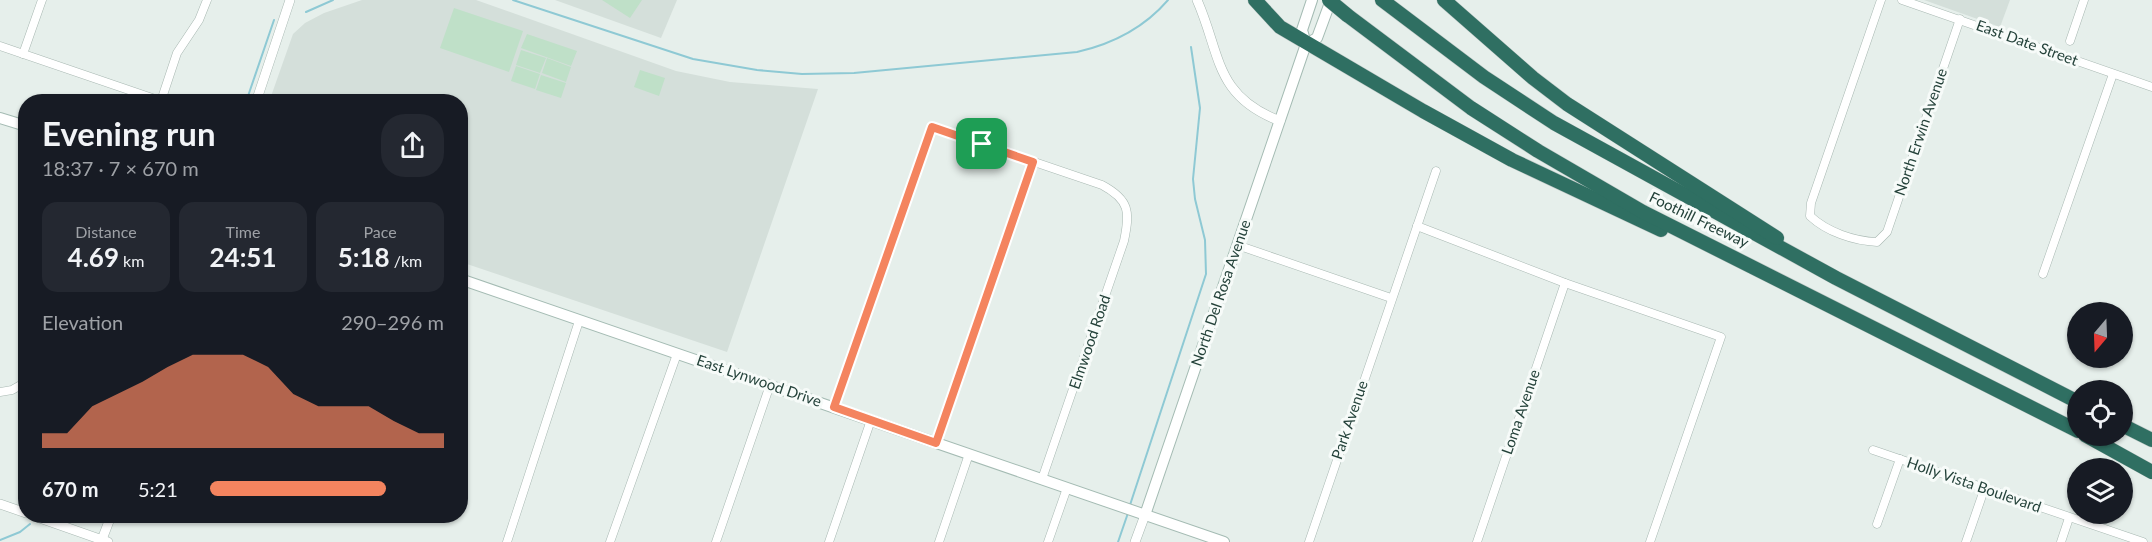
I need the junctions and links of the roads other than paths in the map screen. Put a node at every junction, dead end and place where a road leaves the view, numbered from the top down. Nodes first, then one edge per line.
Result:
1 (42, 0) edge
2 (207, 0) edge
3 (290, 0) edge
4 (1197, 0) edge
5 (1256, 0) edge
6 (1312, 0) edge
7 (1330, 0) edge
8 (1382, 0) edge
9 (1444, 0) edge
10 (1881, 0) edge
11 (1902, 0) edge
12 (2084, 0) edge
13 (1960, 19) junction
14 (2070, 41) dead end
15 (1306, 44) junction
16 (0, 46) edge
17 (23, 54) junction
18 (2113, 74) junction
19 (2152, 87) edge
20 (140, 94) edge
21 (163, 94) edge
22 (259, 94) edge
23 (0, 118) edge
24 (1280, 121) junction
25 (18, 124) edge
26 (1033, 162) junction
27 (1436, 171) dead end
28 (1417, 226) junction
29 (1237, 245) junction
30 (2043, 274) dead end
31 (1836, 278) junction
32 (1779, 279) junction
33 (468, 282) edge
34 (1565, 283) junction
35 (1391, 298) junction
36 (579, 321) junction
37 (677, 354) junction
38 (18, 385) edge
39 (770, 385) junction
40 (0, 392) edge
41 (2067, 396) edge
42 (834, 407) junction
43 (871, 420) junction
44 (2067, 425) edge
45 (2133, 430) edge
46 (2152, 440) edge
47 (936, 443) junction
48 (2105, 446) edge
49 (1873, 450) dead end
50 (969, 454) junction
51 (1900, 459) junction
52 (2152, 471) edge
53 (1042, 479) junction
54 (1067, 488) junction
55 (1984, 490) junction
56 (0, 504) edge
57 (18, 510) edge
58 (1145, 515) junction
59 (2067, 517) edge
60 (54, 523) edge
61 (109, 523) edge
62 (1877, 524) dead end
63 (2067, 524) edge
64 (2088, 524) edge
65 (104, 541) edge
66 (507, 542) edge
67 (610, 542) edge
68 (716, 542) edge
69 (829, 542) edge
70 (939, 542) edge
71 (1048, 542) edge
72 (1135, 542) edge
73 (1224, 542) edge
74 (1309, 542) edge
75 (1477, 542) edge
76 (1650, 542) edge
77 (1966, 542) edge
78 (2061, 542) edge
79 (2143, 542) edge

1 - 17 street
2 - 21 street
3 - 22 street
4 - 24 street
5 - 15 highway
6 - 15 main road, North Del Rosa Avenue
7 - 15 main road, North Del Rosa Avenue
7 - 32 highway, Foothill Freeway, bridge
8 - 31 highway, Foothill Freeway
9 - 31 highway
10 - 13 street, North Erwin Avenue
11 - 13 street, East Date Street
12 - 14 street
13 - 18 street, East Date Street
15 - 24 main road, North Del Rosa Avenue
15 - 32 highway
16 - 17 street
17 - 20 street
18 - 19 street, East Date Street
18 - 30 street
23 - 25 main road
24 - 29 main road, North Del Rosa Avenue
26 - 42 street
26 - 47 street
26 - 53 street, Elmwood Road
27 - 28 street, Park Avenue
28 - 34 street
28 - 35 street, Park Avenue
29 - 35 street
29 - 58 main road, North Del Rosa Avenue
31 - 41 highway, Foothill Freeway
32 - 44 highway, Foothill Freeway
33 - 36 main road, East Lynwood Drive
34 - 75 street, Loma Avenue
34 - 76 street
35 - 74 street, Park Avenue
36 - 37 main road, East Lynwood Drive
36 - 66 street
37 - 39 main road, East Lynwood Drive
37 - 67 street
38 - 40 street
39 - 42 main road, East Lynwood Drive
39 - 68 street
42 - 43 main road, East Lynwood Drive
43 - 47 main road, East Lynwood Drive
43 - 69 street
45 - 46 highway
47 - 50 main road, East Lynwood Drive
48 - 52 highway
49 - 51 street, Holly Vista Boulevard
50 - 53 main road, East Lynwood Drive
50 - 70 street
51 - 55 street, Holly Vista Boulevard
51 - 62 street
53 - 54 main road, East Lynwood Drive
54 - 58 main road, East Lynwood Drive
54 - 71 street
55 - 59 street, Holly Vista Boulevard
55 - 77 street
56 - 57 street
58 - 72 street, North Del Rosa Avenue
58 - 73 main road, East Lynwood Drive
60 - 65 street
61 - 65 street
63 - 78 street
64 - 79 street, Holly Vista Boulevard

